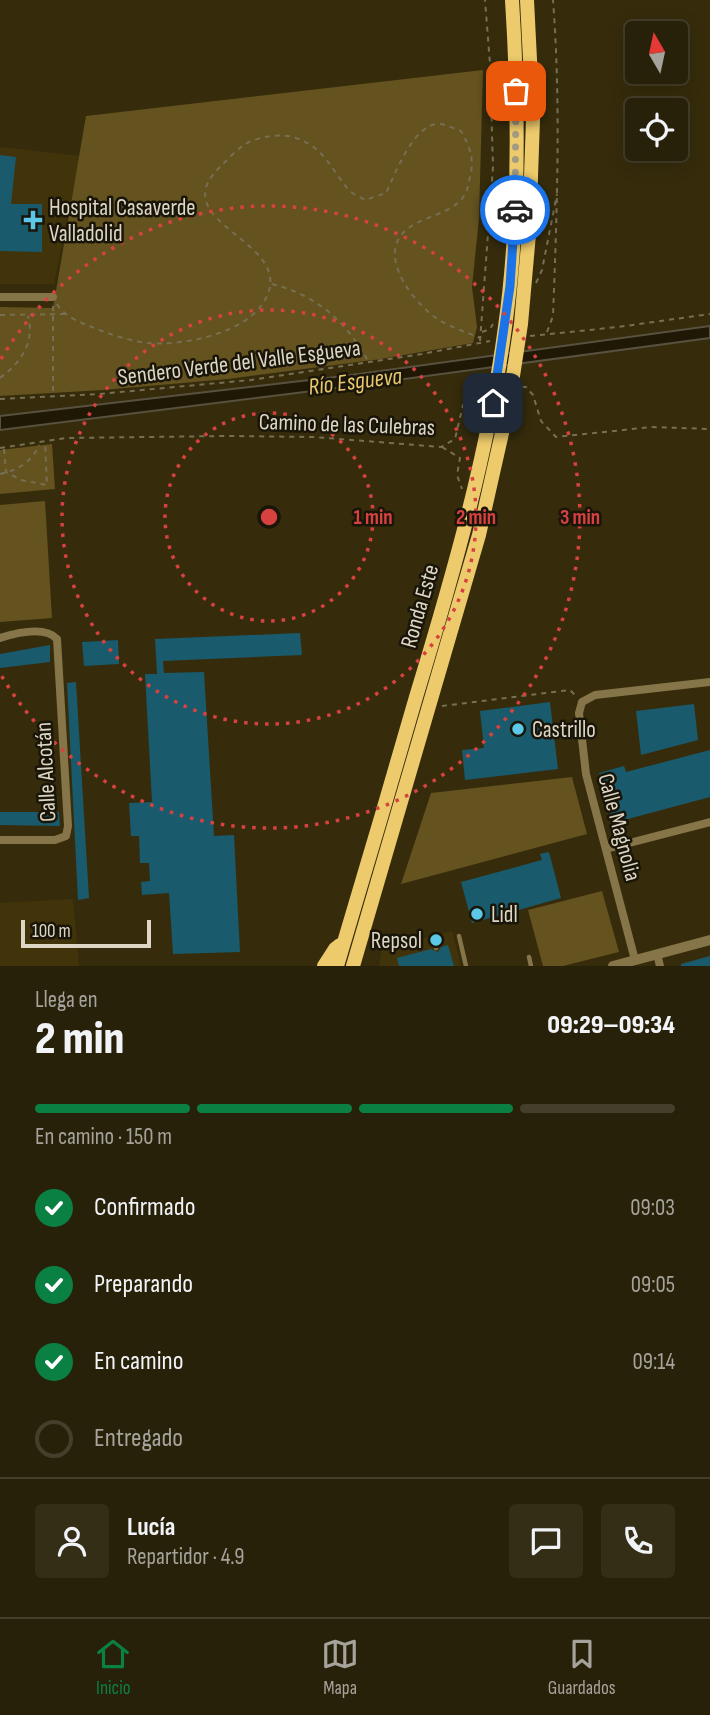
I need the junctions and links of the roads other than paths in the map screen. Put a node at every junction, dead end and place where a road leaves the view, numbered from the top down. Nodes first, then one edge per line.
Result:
1 (512, 0) edge
2 (527, 0) edge
3 (0, 297) edge
4 (52, 298) road end
5 (0, 638) edge
6 (710, 682) edge
7 (710, 822) edge
8 (0, 840) edge
9 (606, 849) junction
10 (459, 936) dead end
11 (434, 939) dead end
12 (710, 940) edge
13 (344, 943) junction
14 (436, 948) dead end
15 (657, 954) junction
16 (529, 957) dead end
17 (635, 960) junction
18 (356, 963) edge
19 (324, 966) edge
20 (337, 966) edge
21 (466, 966) edge
22 (531, 966) edge
23 (613, 966) edge
24 (660, 966) edge

1 - 13 highway, Ronda Este
2 - 18 highway, Ronda Este
3 - 4 street
5 - 8 street, Calle Alcotán
6 - 9 street, Calle Magnolia
7 - 9 street
9 - 17 street, Calle Magnolia
10 - 21 lane
11 - 14 lane
12 - 15 street
13 - 19 highway
13 - 20 highway, Ronda Este
15 - 17 street
15 - 24 street
16 - 22 lane
17 - 23 street

